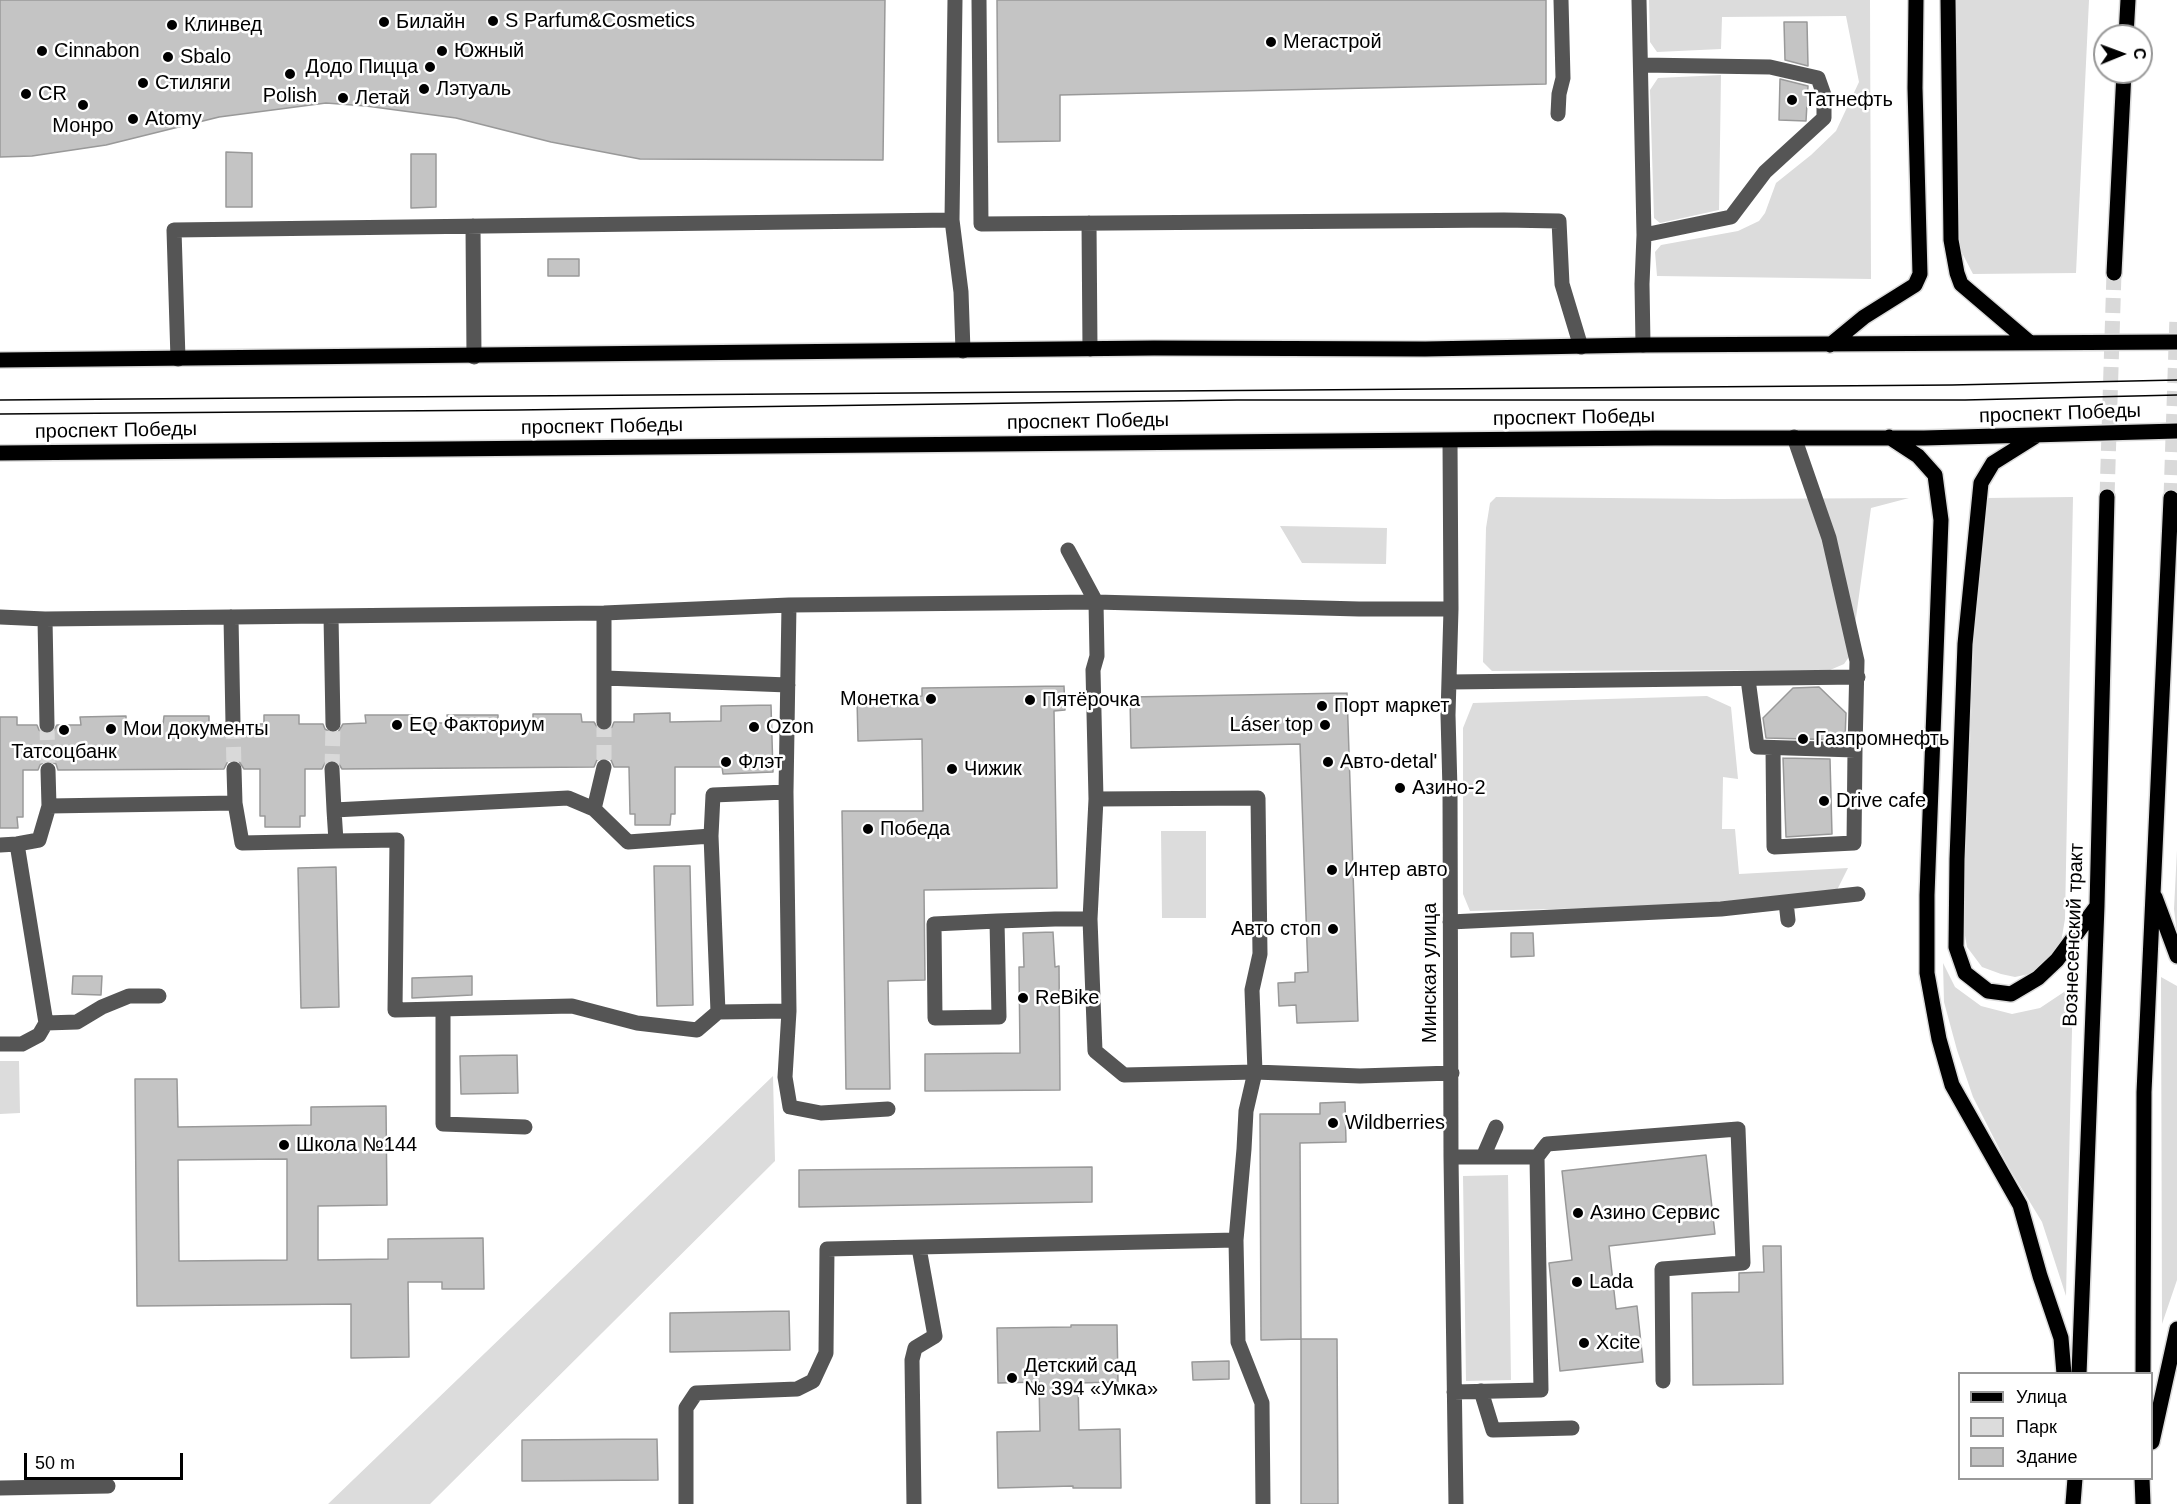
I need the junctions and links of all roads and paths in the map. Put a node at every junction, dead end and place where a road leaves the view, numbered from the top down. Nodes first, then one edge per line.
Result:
1 (955, 0) edge
2 (979, 0) edge
3 (1561, 0) edge
4 (1639, 0) edge
5 (1916, 0) edge
6 (1948, 0) edge
7 (2128, 0) edge
8 (2127, 24) edge
9 (1642, 65) junction
10 (2123, 84) edge
11 (1558, 114) dead end
12 (952, 220) junction
13 (1089, 223) junction
14 (473, 226) junction
15 (1644, 234) junction
16 (2114, 273) tunnel mouth
17 (2029, 342) junction
18 (2177, 342) edge
19 (1643, 345) junction
20 (1830, 345) junction
21 (1581, 347) junction
22 (1090, 349) junction
23 (963, 351) junction
24 (474, 357) junction
25 (178, 359) junction
26 (0, 360) edge
27 (2177, 431) edge
28 (2036, 436) junction
29 (1794, 437) junction
30 (1889, 437) junction
31 (1450, 441) junction
32 (0, 453) edge
33 (2107, 497) tunnel mouth
34 (2171, 498) dead end
35 (1068, 550) dead end
36 (1096, 602) junction
37 (789, 605) junction
38 (1450, 609) junction
39 (604, 613) junction
40 (331, 616) junction
41 (0, 617) edge
42 (231, 617) junction
43 (45, 619) junction
44 (1858, 677) junction
45 (604, 678) junction
46 (1748, 679) junction
47 (1450, 682) junction
48 (788, 685) junction
49 (604, 722) tunnel mouth
50 (233, 724) tunnel mouth
51 (333, 724) tunnel mouth
52 (47, 725) tunnel mouth
53 (1773, 748) junction
54 (1855, 750) junction
55 (604, 767) tunnel mouth
56 (234, 769) tunnel mouth
57 (332, 769) tunnel mouth
58 (48, 770) tunnel mouth
59 (786, 792) junction
60 (1096, 799) junction
61 (235, 803) junction
62 (50, 806) junction
63 (594, 809) junction
64 (334, 810) junction
65 (711, 836) junction
66 (336, 841) junction
67 (17, 844) junction
68 (0, 845) edge
69 (2153, 891) junction
70 (1858, 894) dead end
71 (1786, 902) junction
72 (2097, 906) junction
73 (1090, 919) junction
74 (1788, 920) dead end
75 (997, 921) junction
76 (1450, 922) junction
77 (2177, 956) edge
78 (159, 996) dead end
79 (443, 1009) junction
80 (789, 1011) junction
81 (718, 1012) junction
82 (46, 1023) junction
83 (0, 1044) edge
84 (1255, 1072) junction
85 (1452, 1073) junction
86 (888, 1109) dead end
87 (525, 1127) dead end
88 (1496, 1128) dead end
89 (1451, 1157) junction
90 (1483, 1157) junction
91 (1537, 1157) junction
92 (1236, 1240) junction
93 (919, 1248) junction
94 (2177, 1329) edge
95 (2064, 1372) edge
96 (2079, 1372) edge
97 (2143, 1372) edge
98 (1663, 1380) dead end
99 (1481, 1391) junction
100 (1454, 1392) junction
101 (1572, 1428) dead end
102 (2153, 1433) edge
103 (2075, 1481) edge
104 (2142, 1481) edge
105 (108, 1486) dead end
106 (0, 1488) edge
107 (686, 1504) edge
108 (914, 1504) edge
109 (1263, 1504) edge
110 (1456, 1504) edge
111 (2073, 1504) edge
112 (2143, 1504) edge

1 - 12 street
2 - 13 street
3 - 11 street
4 - 9 street
5 - 20 main road
6 - 17 main road
7 - 8 main road
9 - 15 street
9 - 15 street
10 - 16 main road
12 - 14 street
12 - 23 street
13 - 21 street
13 - 22 street
14 - 24 street
14 - 25 street
15 - 19 street
17 - 18 main road
17 - 20 main road
19 - 20 main road
19 - 21 main road
21 - 22 main road
22 - 23 main road
23 - 24 main road
24 - 25 main road
25 - 26 main road
27 - 28 main road, проспект Победы
28 - 30 main road, проспект Победы
28 - 72 main road
29 - 30 main road, проспект Победы
29 - 31 main road, проспект Победы
29 - 44 street
30 - 95 main road
31 - 32 main road, проспект Победы
31 - 38 street, Минская улица
33 - 72 main road, Вознесенский тракт
34 - 69 main road
35 - 36 street
36 - 37 street
36 - 38 street
36 - 60 street
37 - 39 street
37 - 48 street
38 - 47 street, Минская улица
39 - 40 street
39 - 45 street
40 - 42 street
40 - 51 street
41 - 43 street
42 - 43 street
42 - 50 street
43 - 52 street
44 - 46 street
44 - 54 street
45 - 48 street
45 - 49 street
46 - 47 street
46 - 53 street
47 - 76 street, Минская улица
48 - 59 street
53 - 54 street
53 - 54 street
55 - 63 street
56 - 61 street
57 - 64 street
58 - 62 street
59 - 65 street
59 - 80 street
60 - 73 street
60 - 84 street
61 - 62 street
61 - 66 street
62 - 67 street
63 - 64 street
63 - 65 street
64 - 66 street
65 - 81 street
66 - 79 street
67 - 68 street
67 - 82 street
69 - 77 main road
69 - 97 main road
70 - 71 street
71 - 74 street
71 - 76 street
72 - 96 main road, Вознесенский тракт
73 - 75 street
73 - 84 street
75 - 75 street
76 - 85 street, Минская улица
78 - 82 street
79 - 81 street
79 - 87 street
80 - 81 street
80 - 86 street
82 - 83 street
84 - 85 street
84 - 92 street
85 - 89 street, Минская улица
88 - 90 street
89 - 90 street
89 - 100 street, Минская улица
90 - 91 street
91 - 98 street
91 - 99 street
92 - 93 street
92 - 109 street
93 - 107 street
93 - 108 street
94 - 102 main road
99 - 100 street
99 - 101 street
100 - 110 street, Минская улица
103 - 111 main road
104 - 112 main road
105 - 106 street

